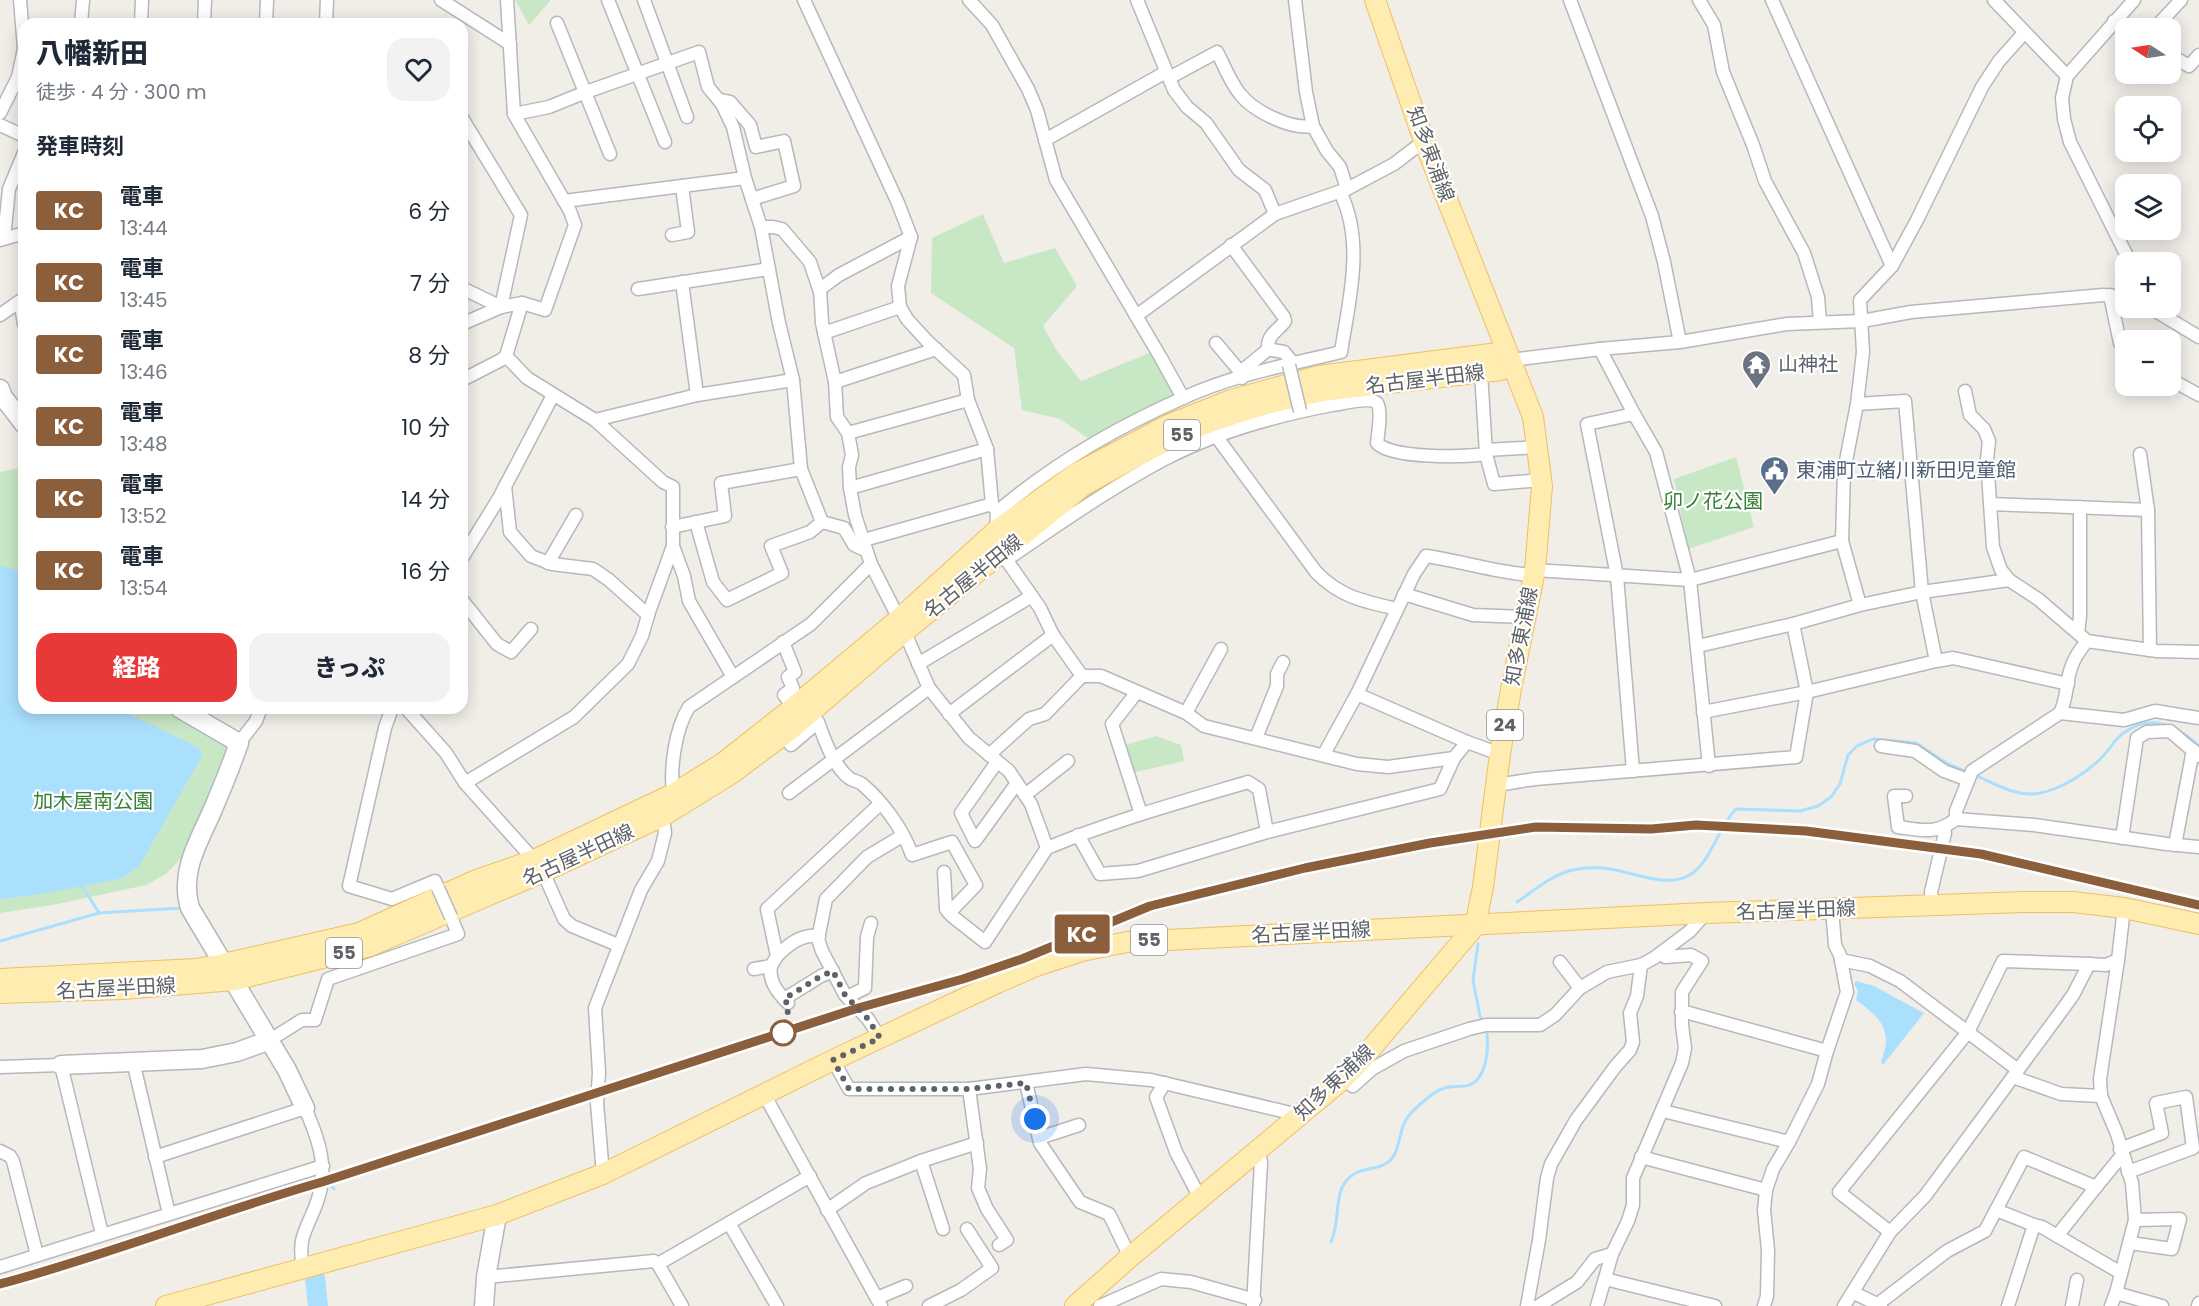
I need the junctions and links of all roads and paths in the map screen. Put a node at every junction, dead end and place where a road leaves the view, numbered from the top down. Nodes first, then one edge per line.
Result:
1 (20, 0) edge
2 (83, 0) edge
3 (142, 0) edge
4 (205, 0) edge
5 (267, 0) edge
6 (327, 0) edge
7 (441, 0) edge
8 (507, 0) edge
9 (608, 0) edge
10 (644, 0) edge
11 (804, 0) edge
12 (969, 0) edge
13 (1137, 0) edge
14 (1295, 0) edge
15 (1375, 0) edge
16 (1570, 0) edge
17 (1699, 0) edge
18 (1772, 0) edge
19 (1994, 0) edge
20 (2134, 0) edge
21 (2181, 0) edge
22 (21, 18) edge
23 (82, 18) edge
24 (141, 18) edge
25 (204, 18) edge
26 (266, 18) edge
27 (326, 18) edge
28 (2164, 18) edge
29 (2114, 21) joint
30 (557, 23) dead end
31 (2024, 33) junction
32 (510, 44) junction
33 (2199, 55) edge
34 (2181, 61) edge
35 (667, 63) junction
36 (636, 75) junction
37 (1167, 75) junction
38 (2067, 76) junction
39 (18, 77) edge
40 (586, 92) junction
41 (719, 100) junction
42 (0, 113) edge
43 (514, 114) junction
44 (687, 117) dead end
45 (0, 125) edge
46 (1313, 126) junction
47 (468, 128) edge
48 (18, 133) edge
49 (1045, 140) junction
50 (1424, 141) junction
51 (664, 142) dead end
52 (610, 154) dead end
53 (18, 167) edge
54 (745, 178) junction
55 (682, 186) junction
56 (1343, 190) junction
57 (752, 199) junction
58 (564, 201) junction
59 (1275, 214) junction
60 (761, 227) junction
61 (18, 235) edge
62 (672, 235) dead end
63 (911, 237) junction
64 (2, 239) edge
65 (1231, 245) junction
66 (2125, 252) edge
67 (1892, 266) junction
68 (769, 269) junction
69 (682, 282) junction
70 (638, 289) dead end
71 (468, 292) edge
72 (820, 292) junction
73 (2110, 296) junction
74 (2115, 296) edge
75 (18, 303) edge
76 (522, 303) junction
77 (501, 307) junction
78 (900, 307) junction
79 (0, 315) edge
80 (1136, 316) junction
81 (2168, 318) edge
82 (468, 321) edge
83 (1820, 321) junction
84 (1862, 321) junction
85 (2117, 330) edge
86 (824, 333) junction
87 (2199, 337) edge
88 (1680, 342) junction
89 (1216, 343) dead end
90 (1270, 348) junction
91 (936, 349) junction
92 (1600, 349) junction
93 (506, 356) junction
94 (1511, 360) junction
95 (1292, 365) junction
96 (1481, 372) junction
97 (1242, 376) junction
98 (468, 377) edge
99 (793, 380) junction
100 (834, 382) junction
101 (2181, 385) edge
102 (0, 389) edge
103 (1965, 391) dead end
104 (553, 395) junction
105 (697, 395) junction
106 (2199, 395) edge
107 (1182, 398) junction
108 (968, 400) junction
109 (1857, 404) junction
110 (1299, 411) junction
111 (1634, 414) junction
112 (18, 416) edge
113 (596, 420) junction
114 (848, 433) junction
115 (1216, 436) junction
116 (1538, 447) junction
117 (987, 449) junction
118 (1486, 452) junction
119 (2140, 454) dead end
120 (801, 469) junction
121 (1542, 480) junction
122 (505, 486) junction
123 (850, 488) junction
124 (1990, 504) junction
125 (2080, 507) junction
126 (2148, 510) junction
127 (576, 515) dead end
128 (995, 516) junction
129 (696, 522) junction
130 (822, 522) junction
131 (672, 527) junction
132 (1842, 541) junction
133 (864, 545) junction
134 (673, 546) junction
135 (468, 548) edge
136 (1004, 556) junction
137 (548, 562) junction
138 (871, 564) junction
139 (1534, 573) junction
140 (1617, 576) junction
141 (1690, 580) junction
142 (2009, 580) junction
143 (1922, 592) junction
144 (1404, 594) junction
145 (1032, 596) junction
146 (1860, 605) junction
147 (468, 608) edge
148 (1397, 609) junction
149 (648, 615) junction
150 (1525, 618) junction
151 (1793, 624) junction
152 (902, 625) junction
153 (531, 629) dead end
154 (1053, 635) junction
155 (2082, 637) junction
156 (783, 642) junction
157 (1698, 646) junction
158 (1221, 648) dead end
159 (2150, 650) junction
160 (2199, 652) edge
161 (1283, 662) dead end
162 (1936, 662) junction
163 (918, 664) junction
164 (1082, 676) junction
165 (733, 677) junction
166 (2068, 684) junction
167 (929, 688) junction
168 (1137, 692) junction
169 (1806, 692) junction
170 (1358, 694) junction
171 (794, 707) junction
172 (1703, 712) junction
173 (1186, 713) junction
174 (2060, 713) junction
175 (189, 714) edge
176 (259, 714) edge
177 (390, 714) edge
178 (411, 714) edge
179 (949, 714) junction
180 (2199, 718) edge
181 (783, 734) junction
182 (1256, 738) junction
183 (1467, 742) junction
184 (239, 744) junction
185 (1881, 746) dead end
186 (2196, 753) edge
187 (1323, 754) junction
188 (1500, 754) junction
189 (993, 758) junction
190 (1454, 758) junction
191 (834, 759) junction
192 (1068, 761) dead end
193 (1709, 766) junction
194 (1634, 771) junction
195 (1970, 776) junction
196 (465, 783) junction
197 (1017, 783) junction
198 (1497, 785) junction
199 (789, 793) dead end
200 (673, 794) junction
201 (1025, 795) junction
202 (1906, 796) dead end
203 (880, 804) junction
204 (1141, 814) junction
205 (663, 816) junction
206 (1956, 819) junction
207 (1944, 828) junction
208 (1267, 832) junction
209 (1078, 835) junction
210 (902, 836) junction
211 (2122, 838) junction
212 (2175, 845) junction
213 (2199, 847) edge
214 (1047, 848) junction
215 (539, 866) junction
216 (944, 872) dead end
217 (1932, 905) junction
218 (2124, 908) junction
219 (1832, 909) junction
220 (950, 913) junction
221 (1706, 913) junction
222 (871, 923) dead end
223 (2199, 924) edge
224 (1475, 926) junction
225 (819, 936) junction
226 (618, 945) junction
227 (1662, 952) junction
228 (1841, 960) junction
229 (2118, 960) junction
230 (774, 961) junction
231 (1560, 962) dead end
232 (223, 964) junction
233 (2089, 964) junction
234 (1641, 965) junction
235 (754, 969) dead end
236 (833, 971) junction
237 (0, 979) edge
238 (235, 980) junction
239 (1580, 988) junction
240 (0, 993) edge
241 (847, 997) junction
242 (1681, 1012) junction
243 (1968, 1032) junction
244 (880, 1038) junction
245 (270, 1040) junction
246 (1827, 1051) junction
247 (833, 1060) junction
248 (133, 1061) junction
249 (61, 1065) junction
250 (0, 1068) edge
251 (2016, 1073) junction
252 (1342, 1079) junction
253 (1026, 1083) junction
254 (1165, 1083) junction
255 (969, 1089) junction
256 (764, 1094) junction
257 (2101, 1096) junction
258 (306, 1108) junction
259 (1663, 1111) junction
260 (1298, 1117) junction
261 (1079, 1125) dead end
262 (1039, 1137) junction
263 (1789, 1142) junction
264 (977, 1143) junction
265 (1258, 1150) junction
266 (0, 1151) edge
267 (2121, 1151) junction
268 (155, 1157) junction
269 (1641, 1157) junction
270 (921, 1161) junction
271 (323, 1166) junction
272 (2128, 1172) junction
273 (603, 1174) junction
274 (810, 1176) junction
275 (2096, 1187) junction
276 (1766, 1190) junction
277 (1200, 1198) junction
278 (827, 1210) junction
279 (1996, 1210) junction
280 (169, 1214) junction
281 (497, 1215) junction
282 (2135, 1220) junction
283 (729, 1223) junction
284 (2034, 1225) junction
285 (944, 1229) dead end
286 (967, 1229) dead end
287 (1890, 1232) junction
288 (102, 1234) junction
289 (2057, 1236) junction
290 (2130, 1243) junction
291 (999, 1245) dead end
292 (1612, 1254) junction
293 (37, 1255) junction
294 (1130, 1257) junction
295 (658, 1264) junction
296 (0, 1267) edge
297 (303, 1268) junction
298 (2121, 1273) junction
299 (486, 1277) junction
300 (1605, 1280) junction
301 (2077, 1280) dead end
302 (906, 1286) dead end
303 (1854, 1293) junction
304 (2116, 1293) junction
305 (201, 1301) edge
306 (879, 1302) edge
307 (1254, 1303) edge
308 (1880, 1305) edge
309 (166, 1306) edge
310 (484, 1306) edge
311 (682, 1306) edge
312 (777, 1306) edge
313 (929, 1306) edge
314 (1075, 1306) edge
315 (1100, 1306) edge
316 (1527, 1306) edge
317 (1538, 1306) edge
318 (1597, 1306) edge
319 (1715, 1306) edge
320 (1764, 1306) edge
321 (1845, 1306) edge
322 (2008, 1306) edge
323 (2072, 1306) edge
324 (2111, 1306) edge
325 (2162, 1306) edge

1 - 22 street
2 - 23 street
3 - 24 street
4 - 25 street
5 - 26 street
6 - 27 street
7 - 32 street
8 - 32 street
9 - 36 street
10 - 35 street
11 - 63 street
12 - 49 street
13 - 37 street
14 - 46 street
15 - 50 main road, 知多東浦線 / 24
16 - 88 street
17 - 83 street
18 - 67 street
19 - 31 street
20 - 29 street
21 - 28 street
29 - 38 street
30 - 40 street
31 - 38 street
31 - 67 street
32 - 43 street
33 - 34 street
35 - 36 street
35 - 41 street
35 - 44 street
36 - 40 street
36 - 51 street
37 - 46 street
37 - 49 street
37 - 59 street
38 - 66 street
39 - 42 street
40 - 43 street
40 - 52 street
41 - 54 street
41 - 57 street
43 - 58 street
45 - 48 street
46 - 56 street
47 - 77 street
49 - 80 street
50 - 56 street
50 - 94 main road, 知多東浦線 / 24
53 - 64 street
54 - 55 street
54 - 57 street
55 - 58 street
55 - 62 street
56 - 59 street
56 - 95 street
57 - 60 street
58 - 76 street
59 - 65 street
60 - 68 street
60 - 72 street
61 - 64 street
63 - 72 street
63 - 78 street
65 - 80 street
65 - 90 street
67 - 84 street
68 - 69 street
68 - 99 street
69 - 70 street
69 - 105 street
71 - 77 street
72 - 86 street
73 - 74 street
73 - 84 street
73 - 85 street
75 - 79 street
76 - 77 street
76 - 93 street
77 - 82 street
78 - 86 street
78 - 91 street
80 - 107 street
81 - 87 street
83 - 84 street
83 - 88 street
84 - 109 street
86 - 100 street
88 - 92 street
89 - 97 street
90 - 95 street
90 - 97 street
91 - 100 street
91 - 108 street
92 - 94 street
92 - 111 street
93 - 98 street
93 - 104 street
94 - 96 main road, 名古屋半田線 / 55
94 - 116 main road, 知多東浦線 / 24
94 - 128 main road, 名古屋半田線 / 55
95 - 97 street
95 - 110 street, bridge
96 - 118 street
96 - 136 main road, 名古屋半田線 / 55
97 - 107 street
99 - 105 street
99 - 120 street
100 - 114 street
101 - 106 street
102 - 112 street
103 - 124 street
104 - 113 street
104 - 122 street
105 - 113 street
107 - 128 street
108 - 114 street
108 - 117 street
109 - 132 street
109 - 143 street
110 - 115 street
110 - 118 street
111 - 140 street
111 - 141 street
113 - 131 street
114 - 123 street
115 - 136 street
115 - 148 street
116 - 118 street
116 - 121 main road, 知多東浦線 / 24
117 - 123 street
117 - 128 street
118 - 121 street
119 - 126 street
120 - 129 street
120 - 130 street
121 - 139 main road, 知多東浦線 / 24
122 - 135 street
122 - 137 street
123 - 133 street
124 - 125 street
124 - 142 street
125 - 126 street
125 - 155 street
126 - 159 street
127 - 137 street
128 - 133 street
128 - 136 street
128 - 152 main road, 名古屋半田線 / 55
129 - 130 street
129 - 131 street
130 - 133 street
131 - 134 street
132 - 141 street
132 - 146 street
133 - 138 street
134 - 149 street
134 - 165 street
136 - 145 street
136 - 152 main road, 名古屋半田線 / 55
137 - 149 street
138 - 152 street
138 - 156 street
139 - 140 street
139 - 144 street
139 - 150 main road, 知多東浦線 / 24
140 - 141 street
140 - 194 street
141 - 157 street
142 - 143 street
142 - 155 street
143 - 146 street
143 - 162 street
144 - 148 street
144 - 150 street
145 - 154 street
145 - 163 street
146 - 151 street
147 - 153 street
148 - 170 street
149 - 196 street
150 - 188 main road, 知多東浦線 / 24
151 - 157 street
151 - 169 street
152 - 163 street
152 - 171 main road, 名古屋半田線 / 55
152 - 181 main road, 名古屋半田線 / 55
154 - 164 street
154 - 179 street
155 - 159 street
155 - 166 street
156 - 165 street
156 - 171 street
157 - 172 street
158 - 173 street
159 - 160 street
161 - 182 street
162 - 166 street
162 - 169 street
163 - 167 street
164 - 168 street
164 - 189 street
165 - 200 street
166 - 174 street
167 - 179 street
167 - 191 street
168 - 173 street
168 - 204 street
169 - 172 street
169 - 193 street
170 - 183 street
170 - 187 street
171 - 200 main road, 名古屋半田線 / 55
172 - 193 street
173 - 182 street
174 - 180 street
174 - 195 street
175 - 184 street
176 - 184 street
177 - 245 street, bridge
178 - 196 street
179 - 189 street
181 - 191 street
181 - 205 main road, 名古屋半田線 / 55
182 - 187 street
183 - 188 street
183 - 190 street
184 - 232 street
185 - 195 street
186 - 211 street
186 - 212 street
187 - 190 street
188 - 198 main road, 知多東浦線 / 24
189 - 197 street
189 - 197 street
190 - 208 street
191 - 199 street
191 - 203 street
192 - 201 street
193 - 194 street
194 - 198 street
195 - 206 street
196 - 215 street
197 - 201 street
198 - 224 main road, 知多東浦線 / 24
200 - 215 main road, 名古屋半田線 / 55
201 - 214 street
202 - 207 street
203 - 210 street
203 - 230 street
204 - 208 street
204 - 209 street
205 - 215 main road, 名古屋半田線 / 55
205 - 226 street
206 - 207 street
206 - 211 street
207 - 217 street
208 - 209 street
209 - 214 street
210 - 220 street
210 - 225 street
211 - 212 street
212 - 213 street
214 - 220 street
215 - 226 street
215 - 232 main road, 名古屋半田線 / 55
215 - 238 main road, 名古屋半田線 / 55
216 - 220 street
217 - 218 main road, 名古屋半田線 / 55
217 - 219 main road, 名古屋半田線 / 55
218 - 223 main road, 名古屋半田線 / 55
218 - 229 street
219 - 221 main road, 名古屋半田線 / 55
219 - 228 street
221 - 224 main road, 名古屋半田線 / 55
221 - 227 street
222 - 241 street
224 - 244 main road, 名古屋半田線 / 55
224 - 252 main road, 知多東浦線 / 24
225 - 230 street
225 - 236 street
226 - 273 street
227 - 234 street
227 - 242 street
228 - 243 street
228 - 246 street
229 - 233 street
229 - 257 street
230 - 235 street
230 - 236 street
231 - 239 street
232 - 237 main road, 名古屋半田線 / 55
232 - 238 street
233 - 243 street
233 - 251 street
234 - 239 street
234 - 316 street
236 - 241 street
238 - 240 main road, 名古屋半田線 / 55
238 - 245 street
239 - 252 street
241 - 244 street
242 - 246 street
242 - 259 street
243 - 251 street
243 - 287 street
244 - 247 main road, 名古屋半田線 / 55
245 - 248 street
245 - 258 street
246 - 263 street
247 - 255 street
247 - 256 main road, 名古屋半田線 / 55
248 - 249 street
248 - 268 street
249 - 250 street
249 - 288 street
251 - 257 street
251 - 287 street
252 - 260 main road, 知多東浦線 / 24
253 - 254 street
253 - 255 street
253 - 262 street
254 - 260 street
254 - 277 street
255 - 264 street
256 - 273 main road, 名古屋半田線 / 55
256 - 274 street
257 - 267 street
258 - 268 street
258 - 271 street
259 - 263 street
259 - 269 street
260 - 265 main road, 知多東浦線 / 24
261 - 262 street
262 - 294 street
263 - 276 street
264 - 270 street
264 - 291 street
265 - 277 main road, 知多東浦線 / 24
265 - 307 street
266 - 293 street
267 - 272 street
267 - 272 street
267 - 275 street
268 - 280 street
269 - 276 street
269 - 292 street
270 - 278 street
270 - 285 street
271 - 280 street
271 - 297 street
272 - 282 street
273 - 281 main road, 名古屋半田線 / 55
274 - 278 street
274 - 283 street
275 - 279 street
275 - 289 street
276 - 320 street
277 - 294 main road, 知多東浦線 / 24
278 - 306 street
279 - 284 street
279 - 308 street
280 - 288 street
281 - 297 main road, 名古屋半田線 / 55
281 - 299 street
282 - 290 street
282 - 290 street
283 - 295 street
283 - 312 street
284 - 289 street
284 - 322 street
286 - 313 street
287 - 303 street
288 - 293 street
289 - 298 street
290 - 298 street
292 - 300 street
292 - 317 street
293 - 296 street
294 - 314 main road, 知多東浦線 / 24
295 - 299 street
295 - 311 street
297 - 305 main road, 名古屋半田線 / 55
298 - 304 street
299 - 310 street
300 - 318 street
300 - 319 street
301 - 323 street
302 - 306 street
303 - 308 street
303 - 321 street
304 - 324 street
304 - 325 street
305 - 309 main road, 名古屋半田線 / 55
307 - 315 street

